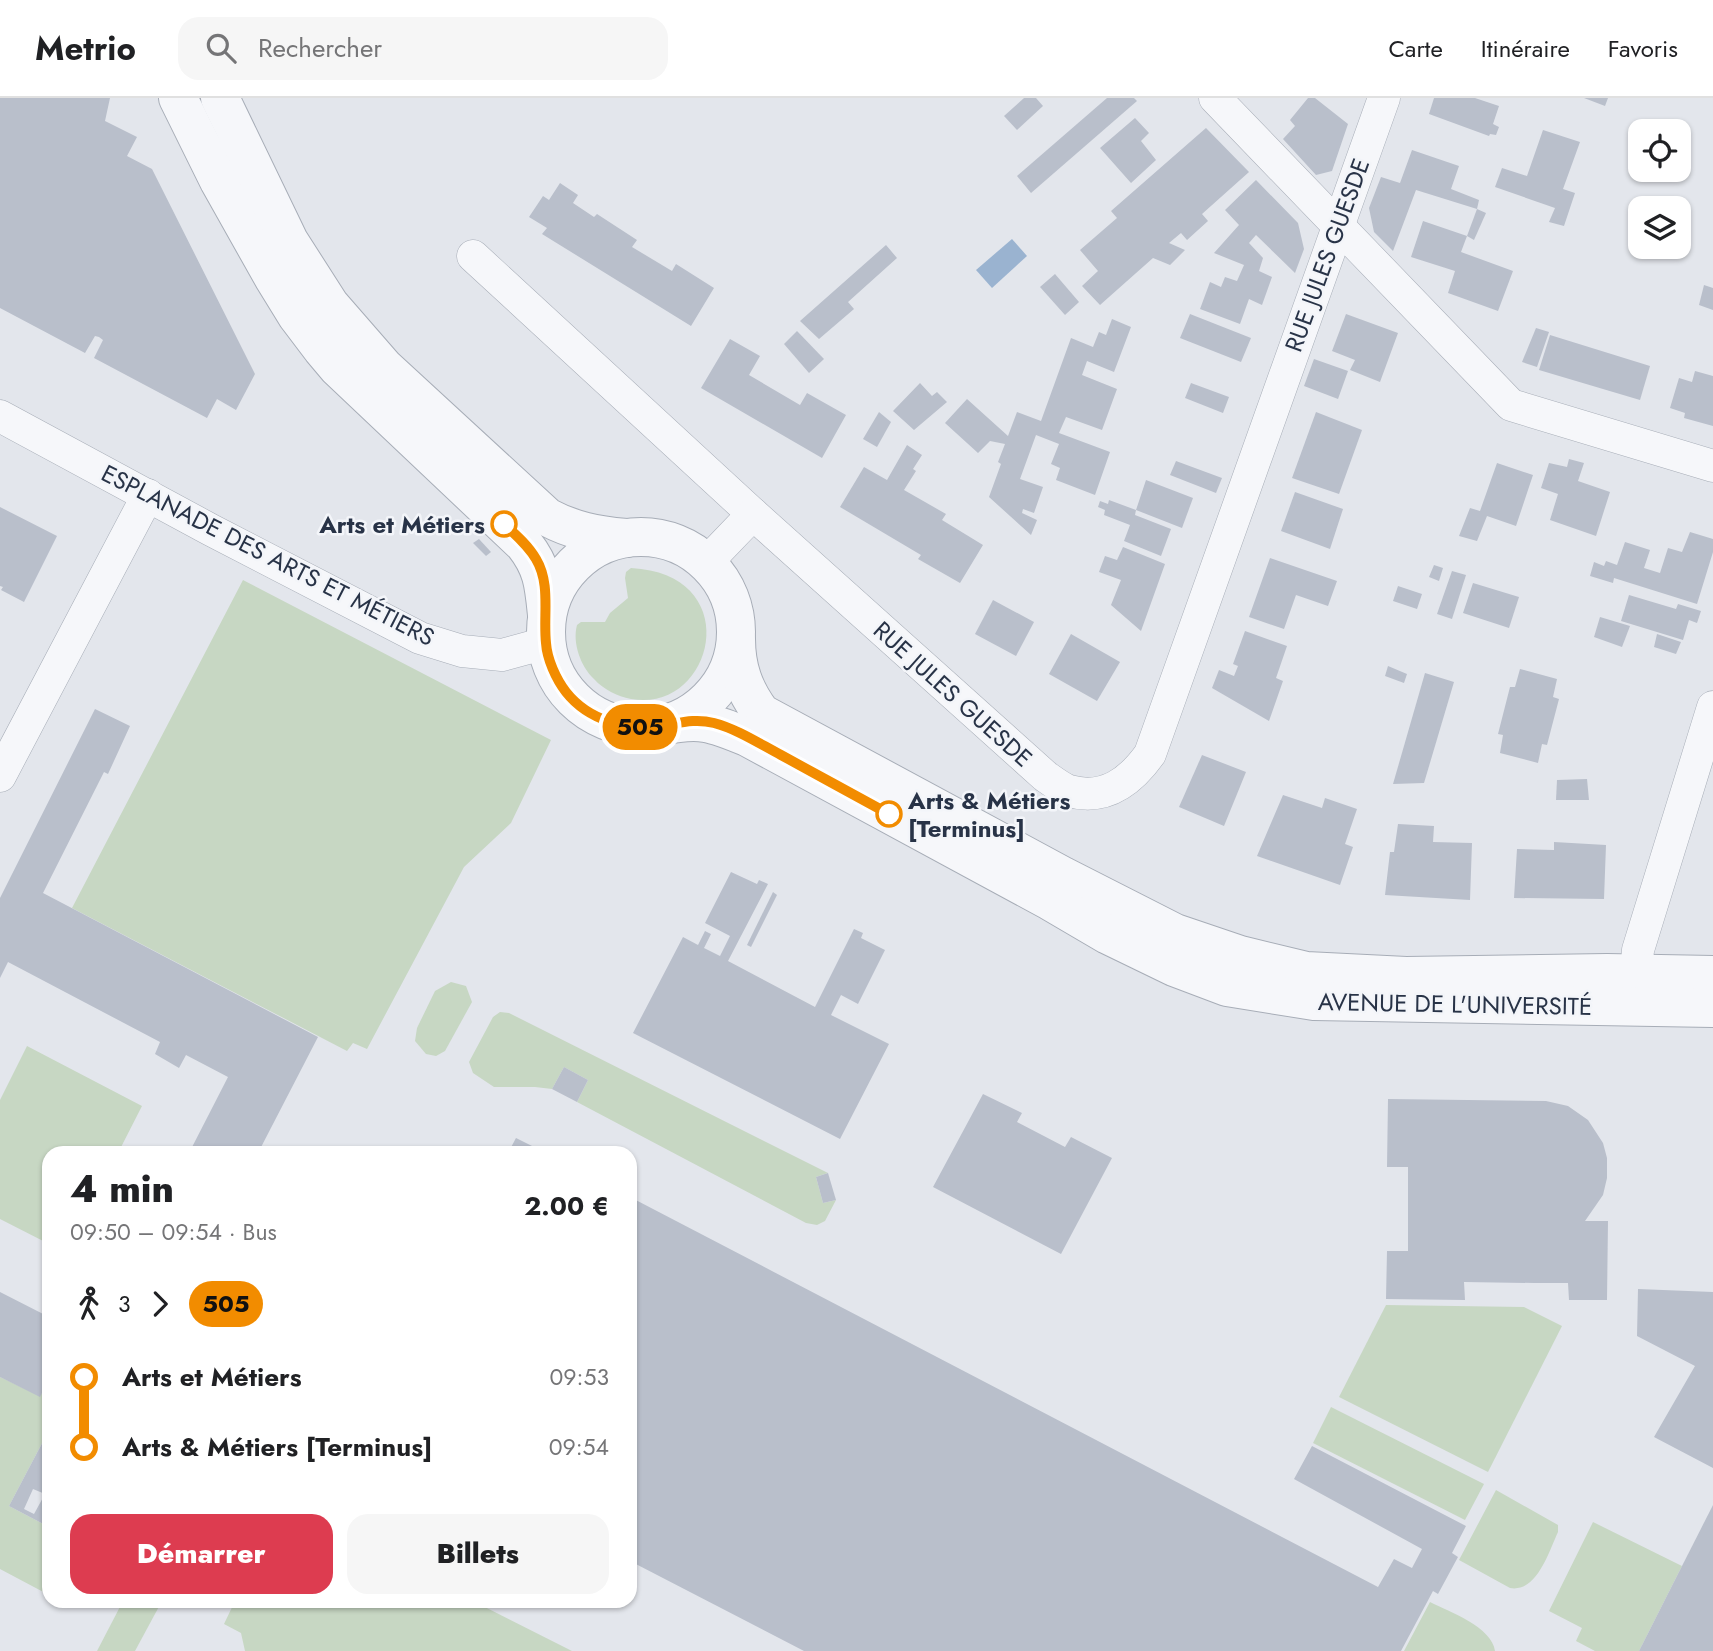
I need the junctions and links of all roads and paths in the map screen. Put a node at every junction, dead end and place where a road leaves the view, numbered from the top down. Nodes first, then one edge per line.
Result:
1 (178, 98) edge
2 (220, 98) edge
3 (1215, 98) edge
4 (1384, 98) edge
5 (1337, 226) junction
6 (473, 256) dead end
7 (0, 416) edge
8 (1713, 466) edge
9 (148, 495) junction
10 (752, 514) junction
11 (626, 538) junction
12 (706, 563) junction
13 (546, 629) junction
14 (736, 639) junction
15 (1713, 707) edge
16 (661, 726) junction
17 (0, 776) edge
18 (1056, 888) junction
19 (1205, 961) junction
20 (1636, 974) junction
21 (1713, 975) edge
22 (1713, 1008) edge

1 - 13 street
2 - 11 street
3 - 5 street
4 - 5 street, RUE JULES GUESDE
5 - 8 street
5 - 10 street, RUE JULES GUESDE
6 - 10 street, RUE JULES GUESDE
7 - 9 street, ESPLANADE DES ARTS ET MÉTIERS
9 - 13 street, ESPLANADE DES ARTS ET MÉTIERS
9 - 17 street
10 - 12 street
11 - 12 street
11 - 13 street
12 - 14 street
13 - 16 street
14 - 16 street
14 - 18 street, AVENUE DE L'UNIVERSITÉ
15 - 20 street
16 - 18 street, AVENUE DE L'UNIVERSITÉ
18 - 19 street, AVENUE DE L'UNIVERSITÉ
19 - 20 street, AVENUE DE L'UNIVERSITÉ
19 - 22 street, AVENUE DE L'UNIVERSITÉ
20 - 21 street, AVENUE DE L'UNIVERSITÉ

